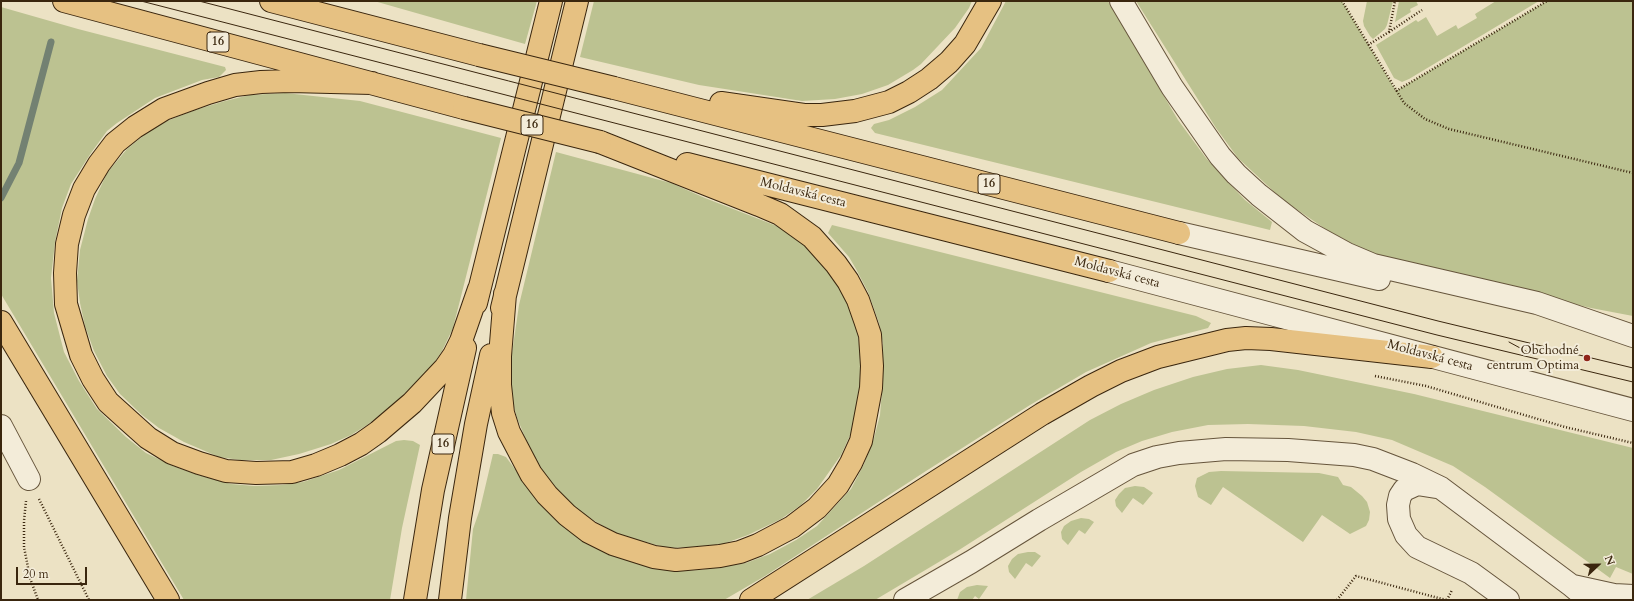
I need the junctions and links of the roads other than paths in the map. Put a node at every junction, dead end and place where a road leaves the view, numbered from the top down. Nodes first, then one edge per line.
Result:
1 (64, 1) edge
2 (271, 1) edge
3 (327, 1) edge
4 (551, 1) edge
5 (577, 1) edge
6 (990, 1) edge
7 (1121, 1) edge
8 (384, 31) junction
9 (372, 83) junction
10 (614, 88) junction
11 (600, 142) junction
12 (1179, 232) joint
13 (1109, 271) joint
14 (480, 289) junction
15 (504, 294) junction
16 (1, 322) edge
17 (1633, 337) edge
18 (1432, 357) junction
19 (1633, 410) edge
20 (1, 426) edge
21 (29, 479) road end
22 (1441, 488) junction
23 (1572, 586) junction
24 (1633, 596) edge
25 (168, 600) edge
26 (415, 600) edge
27 (450, 600) edge
28 (751, 600) edge
29 (905, 600) edge
30 (1508, 600) edge
31 (1589, 600) edge

1 - 9 highway, 16
2 - 8 highway, 16
3 - 8 highway
4 - 14 highway, 16
5 - 15 highway, 16
6 - 10 highway
7 - 17 street
8 - 10 highway, 16, bridge
9 - 11 highway, 16, bridge
9 - 14 highway
10 - 12 highway, 16
11 - 13 highway, Moldavská cesta / 16
11 - 15 highway
12 - 17 street
13 - 18 street, Moldavská cesta
14 - 26 highway, 16
15 - 27 highway, 16
16 - 25 highway
18 - 19 street, Moldavská cesta
18 - 28 highway
20 - 21 street
22 - 23 street
22 - 29 street
22 - 30 street
23 - 24 street
23 - 31 street

